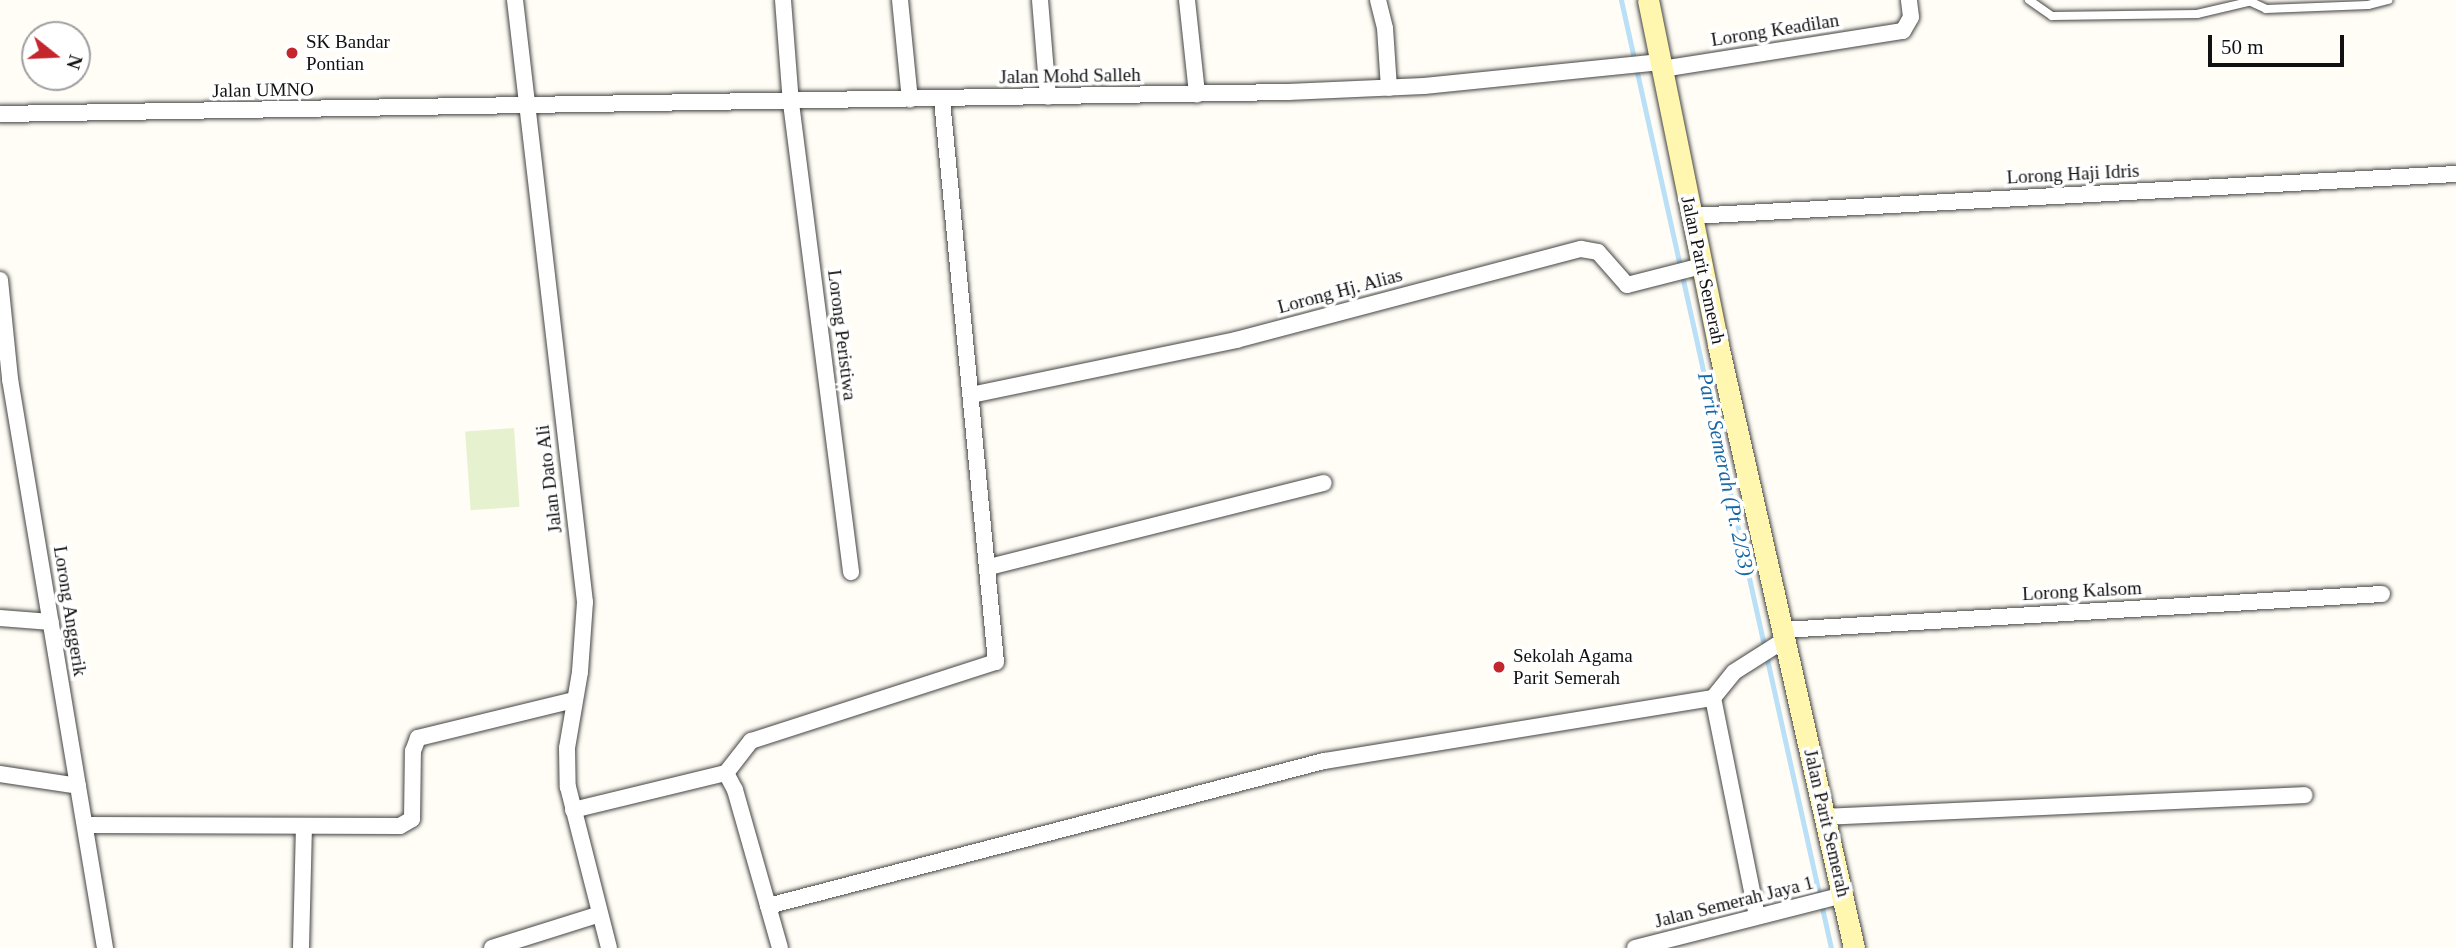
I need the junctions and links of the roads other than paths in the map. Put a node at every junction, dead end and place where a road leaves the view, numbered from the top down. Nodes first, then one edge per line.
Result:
1 (515, 0) edge
2 (783, 0) edge
3 (901, 0) edge
4 (1040, 0) edge
5 (1187, 0) edge
6 (1378, 0) edge
7 (1648, 0) edge
8 (1909, 0) edge
9 (2029, 0) edge
10 (2388, 0) edge
11 (2247, 1) edge
12 (1655, 65) junction
13 (1389, 88) junction
14 (1197, 94) junction
15 (1048, 97) junction
16 (910, 100) junction
17 (942, 100) junction
18 (791, 103) junction
19 (527, 108) junction
20 (0, 114) edge
21 (2456, 174) edge
22 (1692, 216) junction
23 (1694, 269) junction
24 (0, 281) edge
25 (5, 380) edge
26 (971, 395) junction
27 (1324, 482) dead end
28 (989, 567) junction
29 (851, 572) dead end
30 (2382, 594) dead end
31 (0, 618) edge
32 (51, 622) junction
33 (1785, 635) junction
34 (1713, 698) junction
35 (574, 700) junction
36 (726, 773) junction
37 (0, 774) edge
38 (78, 786) junction
39 (2304, 795) dead end
40 (573, 810) junction
41 (1825, 817) junction
42 (85, 825) junction
43 (304, 826) junction
44 (1838, 897) junction
45 (768, 906) junction
46 (600, 914) junction
47 (1757, 916) junction
48 (105, 948) edge
49 (302, 948) edge
50 (492, 948) edge
51 (609, 948) edge
52 (780, 948) edge
53 (1635, 948) edge
54 (1854, 948) edge

1 - 19 street, Jalan Dato Ali
2 - 18 street, Lorong Peristiwa
3 - 16 street
4 - 15 street
5 - 14 street
6 - 13 street
7 - 12 main road, Jalan Parit Semerah
8 - 12 street, Lorong Keadilan
9 - 11 lane
10 - 11 lane
12 - 13 street, Jalan Mohd Salleh
12 - 22 main road, Jalan Parit Semerah
13 - 14 street, Jalan Mohd Salleh
14 - 15 street, Jalan Mohd Salleh
15 - 17 street, Jalan Mohd Salleh
16 - 17 street, Jalan Mohd Salleh
16 - 18 street, Jalan Mohd Salleh
17 - 26 street
18 - 19 street, Jalan Mohd Salleh
18 - 29 street, Lorong Peristiwa
19 - 20 street, Jalan UMNO
19 - 35 street, Jalan Dato Ali
21 - 22 street, Lorong Haji Idris
22 - 23 main road, Jalan Parit Semerah
23 - 26 street, Lorong Hj. Alias
23 - 33 main road, Jalan Parit Semerah
24 - 25 street, Lorong Anggerik
25 - 32 street, Lorong Anggerik
26 - 28 street
27 - 28 street
28 - 36 street
30 - 33 street, Lorong Kalsom
31 - 32 street
32 - 38 street, Lorong Anggerik
33 - 34 street
33 - 41 main road, Jalan Parit Semerah
34 - 45 street
34 - 47 street
35 - 40 street, Jalan Dato Ali
35 - 43 street
36 - 40 street
36 - 45 street
37 - 38 street
38 - 42 street, Lorong Anggerik
39 - 41 street
40 - 46 street, Jalan Dato Ali
41 - 44 main road, Jalan Parit Semerah
42 - 43 street
42 - 48 street, Lorong Anggerik
43 - 49 street
44 - 47 street, Jalan Semerah Jaya 1
44 - 54 main road, Jalan Parit Semerah
45 - 52 street
46 - 50 street
46 - 51 street, Jalan Dato Ali
47 - 53 street, Jalan Semerah Jaya 1

